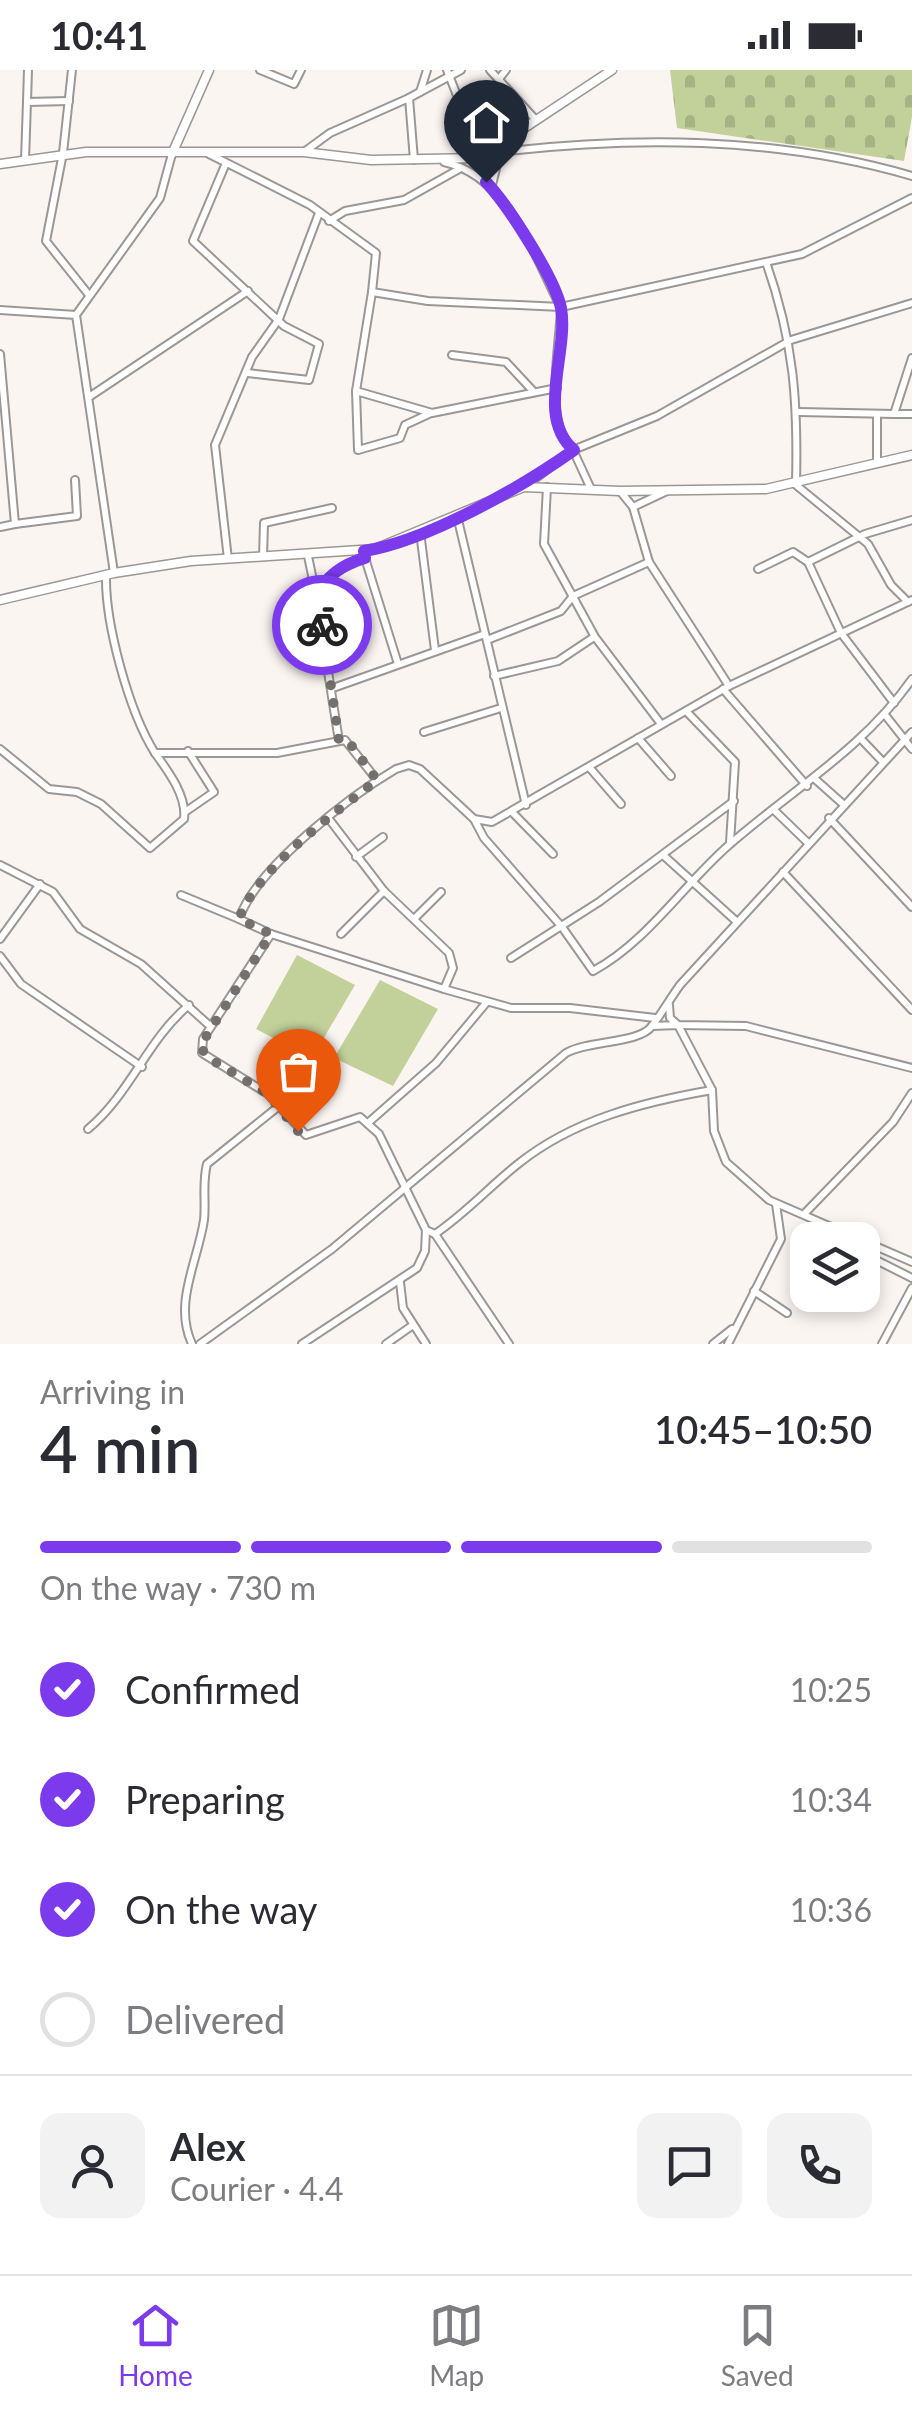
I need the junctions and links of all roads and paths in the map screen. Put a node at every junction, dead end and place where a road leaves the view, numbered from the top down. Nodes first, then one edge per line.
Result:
1 (28, 70) edge
2 (72, 70) edge
3 (209, 70) edge
4 (260, 70) edge
5 (301, 70) edge
6 (426, 70) edge
7 (461, 70) edge
8 (490, 70) edge
9 (506, 70) edge
10 (612, 70) edge
11 (449, 73) edge
12 (499, 79) junction
13 (420, 92) junction
14 (409, 98) junction
15 (69, 100) junction
16 (28, 102) junction
17 (535, 119) junction
18 (304, 152) junction
19 (496, 152) junction
20 (63, 153) junction
21 (172, 154) junction
22 (209, 154) junction
23 (479, 158) junction
24 (25, 160) junction
25 (414, 160) junction
26 (432, 160) junction
27 (226, 163) junction
28 (0, 164) edge
29 (462, 167) junction
30 (912, 176) edge
31 (493, 188) junction
32 (912, 198) edge
33 (320, 212) junction
34 (329, 221) junction
35 (766, 262) junction
36 (248, 291) junction
37 (372, 292) junction
38 (89, 295) junction
39 (912, 303) edge
40 (561, 307) junction
41 (0, 310) edge
42 (76, 314) junction
43 (278, 319) junction
44 (791, 340) junction
45 (0, 354) edge
46 (452, 355) dead end
47 (912, 358) edge
48 (247, 372) junction
49 (557, 388) junction
50 (356, 391) junction
51 (534, 391) junction
52 (89, 397) junction
53 (798, 412) junction
54 (432, 413) junction
55 (894, 414) junction
56 (912, 414) edge
57 (877, 416) junction
58 (574, 450) junction
59 (912, 456) edge
60 (877, 464) junction
61 (74, 480) dead end
62 (796, 485) junction
63 (524, 486) junction
64 (547, 488) junction
65 (591, 490) junction
66 (668, 490) junction
67 (620, 491) junction
68 (632, 507) junction
69 (332, 508) dead end
70 (458, 516) junction
71 (912, 520) edge
72 (14, 524) junction
73 (0, 527) edge
74 (420, 532) junction
75 (857, 537) junction
76 (364, 555) junction
77 (308, 556) junction
78 (263, 557) junction
79 (228, 559) junction
80 (649, 562) junction
81 (808, 562) junction
82 (758, 569) dead end
83 (110, 574) junction
84 (316, 596) junction
85 (573, 596) junction
86 (0, 600) edge
87 (910, 601) edge
88 (841, 632) junction
89 (486, 637) junction
90 (595, 637) junction
91 (435, 650) junction
92 (398, 664) junction
93 (494, 676) junction
94 (912, 679) edge
95 (726, 687) junction
96 (333, 688) junction
97 (895, 704) junction
98 (501, 708) junction
99 (686, 711) junction
100 (886, 716) junction
101 (661, 724) junction
102 (896, 725) junction
103 (912, 730) edge
104 (424, 732) dead end
105 (638, 738) junction
106 (861, 740) junction
107 (904, 740) junction
108 (339, 741) junction
109 (912, 749) edge
110 (0, 750) edge
111 (187, 750) junction
112 (155, 753) junction
113 (883, 762) junction
114 (589, 767) junction
115 (671, 776) dead end
116 (814, 779) junction
117 (377, 780) junction
118 (807, 786) junction
119 (734, 801) junction
120 (621, 804) dead end
121 (843, 804) junction
122 (526, 805) junction
123 (774, 810) junction
124 (186, 812) junction
125 (514, 813) junction
126 (829, 818) junction
127 (328, 819) junction
128 (474, 819) junction
129 (383, 837) dead end
130 (808, 843) junction
131 (730, 844) junction
132 (553, 854) dead end
133 (662, 855) junction
134 (356, 858) junction
135 (0, 865) edge
136 (783, 872) junction
137 (691, 882) junction
138 (40, 884) junction
139 (384, 891) junction
140 (441, 892) dead end
141 (181, 896) dead end
142 (912, 908) edge
143 (239, 919) junction
144 (414, 919) junction
145 (736, 921) junction
146 (562, 926) junction
147 (271, 934) junction
148 (341, 934) dead end
149 (0, 938) edge
150 (0, 956) edge
151 (510, 958) dead end
152 (444, 989) junction
153 (486, 1002) junction
154 (189, 1004) junction
155 (669, 1004) junction
156 (912, 1010) edge
157 (654, 1022) junction
158 (210, 1026) junction
159 (678, 1026) junction
160 (142, 1067) junction
161 (912, 1068) edge
162 (712, 1090) junction
163 (912, 1092) edge
164 (280, 1106) junction
165 (370, 1122) junction
166 (88, 1128) dead end
167 (404, 1186) junction
168 (776, 1202) junction
169 (806, 1212) junction
170 (828, 1222) edge
171 (426, 1230) junction
172 (435, 1234) junction
173 (880, 1246) edge
174 (880, 1262) edge
175 (912, 1262) edge
176 (912, 1278) edge
177 (400, 1281) junction
178 (912, 1288) edge
179 (754, 1291) junction
180 (787, 1313) dead end
181 (413, 1325) junction
182 (736, 1326) junction
183 (186, 1330) junction
184 (182, 1344) edge
185 (196, 1344) edge
186 (302, 1344) edge
187 (386, 1344) edge
188 (426, 1344) edge
189 (509, 1344) edge
190 (713, 1344) edge
191 (728, 1344) edge
192 (882, 1344) edge

1 - 16 street
2 - 15 street
3 - 21 street
4 - 5 street
6 - 13 street
7 - 11 street
8 - 12 street
9 - 12 street
10 - 17 street
11 - 13 street
11 - 23 street
12 - 17 street
13 - 14 street
14 - 18 street
14 - 25 street
15 - 16 street
15 - 20 street
16 - 24 street
17 - 19 street
18 - 22 street
18 - 25 street
19 - 23 street
19 - 30 street
19 - 31 street
20 - 21 street
20 - 24 street
20 - 38 street
21 - 22 street
21 - 38 street
22 - 27 street
23 - 26 street
23 - 31 street
24 - 28 street
25 - 26 street
26 - 29 street
27 - 33 street
27 - 36 street
29 - 31 street
29 - 34 street
31 - 40 street
32 - 35 street
33 - 34 street
33 - 43 street
34 - 37 street
35 - 40 street
35 - 44 street
36 - 43 street
36 - 52 street
37 - 40 street
37 - 50 street
38 - 42 street
39 - 44 street
40 - 49 street
41 - 42 street
42 - 52 street
43 - 48 street
43 - 48 street
44 - 53 street
44 - 58 street
45 - 72 street
46 - 51 street
47 - 55 street
48 - 79 street
49 - 51 street
49 - 58 street
50 - 54 street
50 - 54 street
51 - 54 street
52 - 83 street
53 - 57 street
53 - 62 street
55 - 56 street
55 - 57 street
57 - 60 street
58 - 63 street
58 - 65 street
59 - 60 street
60 - 62 street
61 - 72 street
62 - 66 street
62 - 75 street
63 - 64 street
63 - 70 street
64 - 65 street
64 - 85 street
65 - 67 street
66 - 67 street
66 - 68 street
67 - 68 street
68 - 80 street
69 - 78 street
70 - 74 street
70 - 89 street
71 - 75 street
72 - 73 street
74 - 76 street
74 - 91 street
75 - 81 street
75 - 87 street
76 - 77 street
76 - 84 street
76 - 92 street
77 - 78 street
77 - 84 street
78 - 79 street
79 - 83 street
80 - 85 street
80 - 95 street
81 - 82 street
81 - 88 street
83 - 86 street
83 - 112 street
84 - 96 street
85 - 89 street
85 - 90 street
87 - 88 street
88 - 95 street
88 - 97 street
89 - 91 street
89 - 93 street
90 - 93 street
90 - 101 street
91 - 92 street
92 - 96 street
93 - 98 street
94 - 97 street
95 - 99 street
95 - 118 street
96 - 108 street
97 - 100 street
98 - 104 street
98 - 122 street
99 - 101 street
99 - 119 street
100 - 102 street
100 - 106 street
101 - 105 street
102 - 103 street
102 - 107 street
103 - 107 street
105 - 114 street
105 - 115 street
106 - 113 street
106 - 116 street
107 - 109 street
107 - 113 street
108 - 111 street
108 - 117 street
110 - 124 street
111 - 112 street
111 - 124 street
112 - 124 street
113 - 121 street
114 - 120 street
114 - 122 street
116 - 118 street
116 - 121 street
117 - 127 street
117 - 128 street
118 - 123 street
119 - 131 street
119 - 133 street
121 - 126 street
122 - 125 street
123 - 130 street
123 - 131 street
125 - 128 street
125 - 132 street
126 - 130 street
126 - 142 street
127 - 134 street
127 - 143 street
128 - 146 street
129 - 134 street
130 - 136 street
131 - 137 street
133 - 137 street
133 - 146 street
134 - 139 street
135 - 138 street
136 - 145 street
136 - 156 street
137 - 145 street
137 - 146 street
138 - 149 street
138 - 154 street
139 - 144 street
139 - 148 street
140 - 144 street
141 - 143 street
143 - 147 street
144 - 152 street
145 - 155 street
146 - 151 street
147 - 152 street
147 - 158 street
150 - 160 street
152 - 153 street
153 - 157 street
153 - 165 street
154 - 158 street
154 - 160 street
155 - 157 street
155 - 159 street
157 - 159 street
157 - 167 street
158 - 164 street
159 - 161 street
159 - 162 street
160 - 166 street
162 - 168 street
162 - 172 street
163 - 169 street
164 - 165 street
164 - 183 street
165 - 167 street
167 - 171 street
167 - 185 street
168 - 169 street
168 - 179 street
169 - 170 street
171 - 172 street
171 - 177 street
172 - 189 street
173 - 175 street
174 - 176 street
177 - 181 street
177 - 186 street
178 - 192 street
179 - 180 street
179 - 182 street
181 - 187 street
181 - 188 street
182 - 190 street
182 - 191 street
183 - 184 street
183 - 185 street

